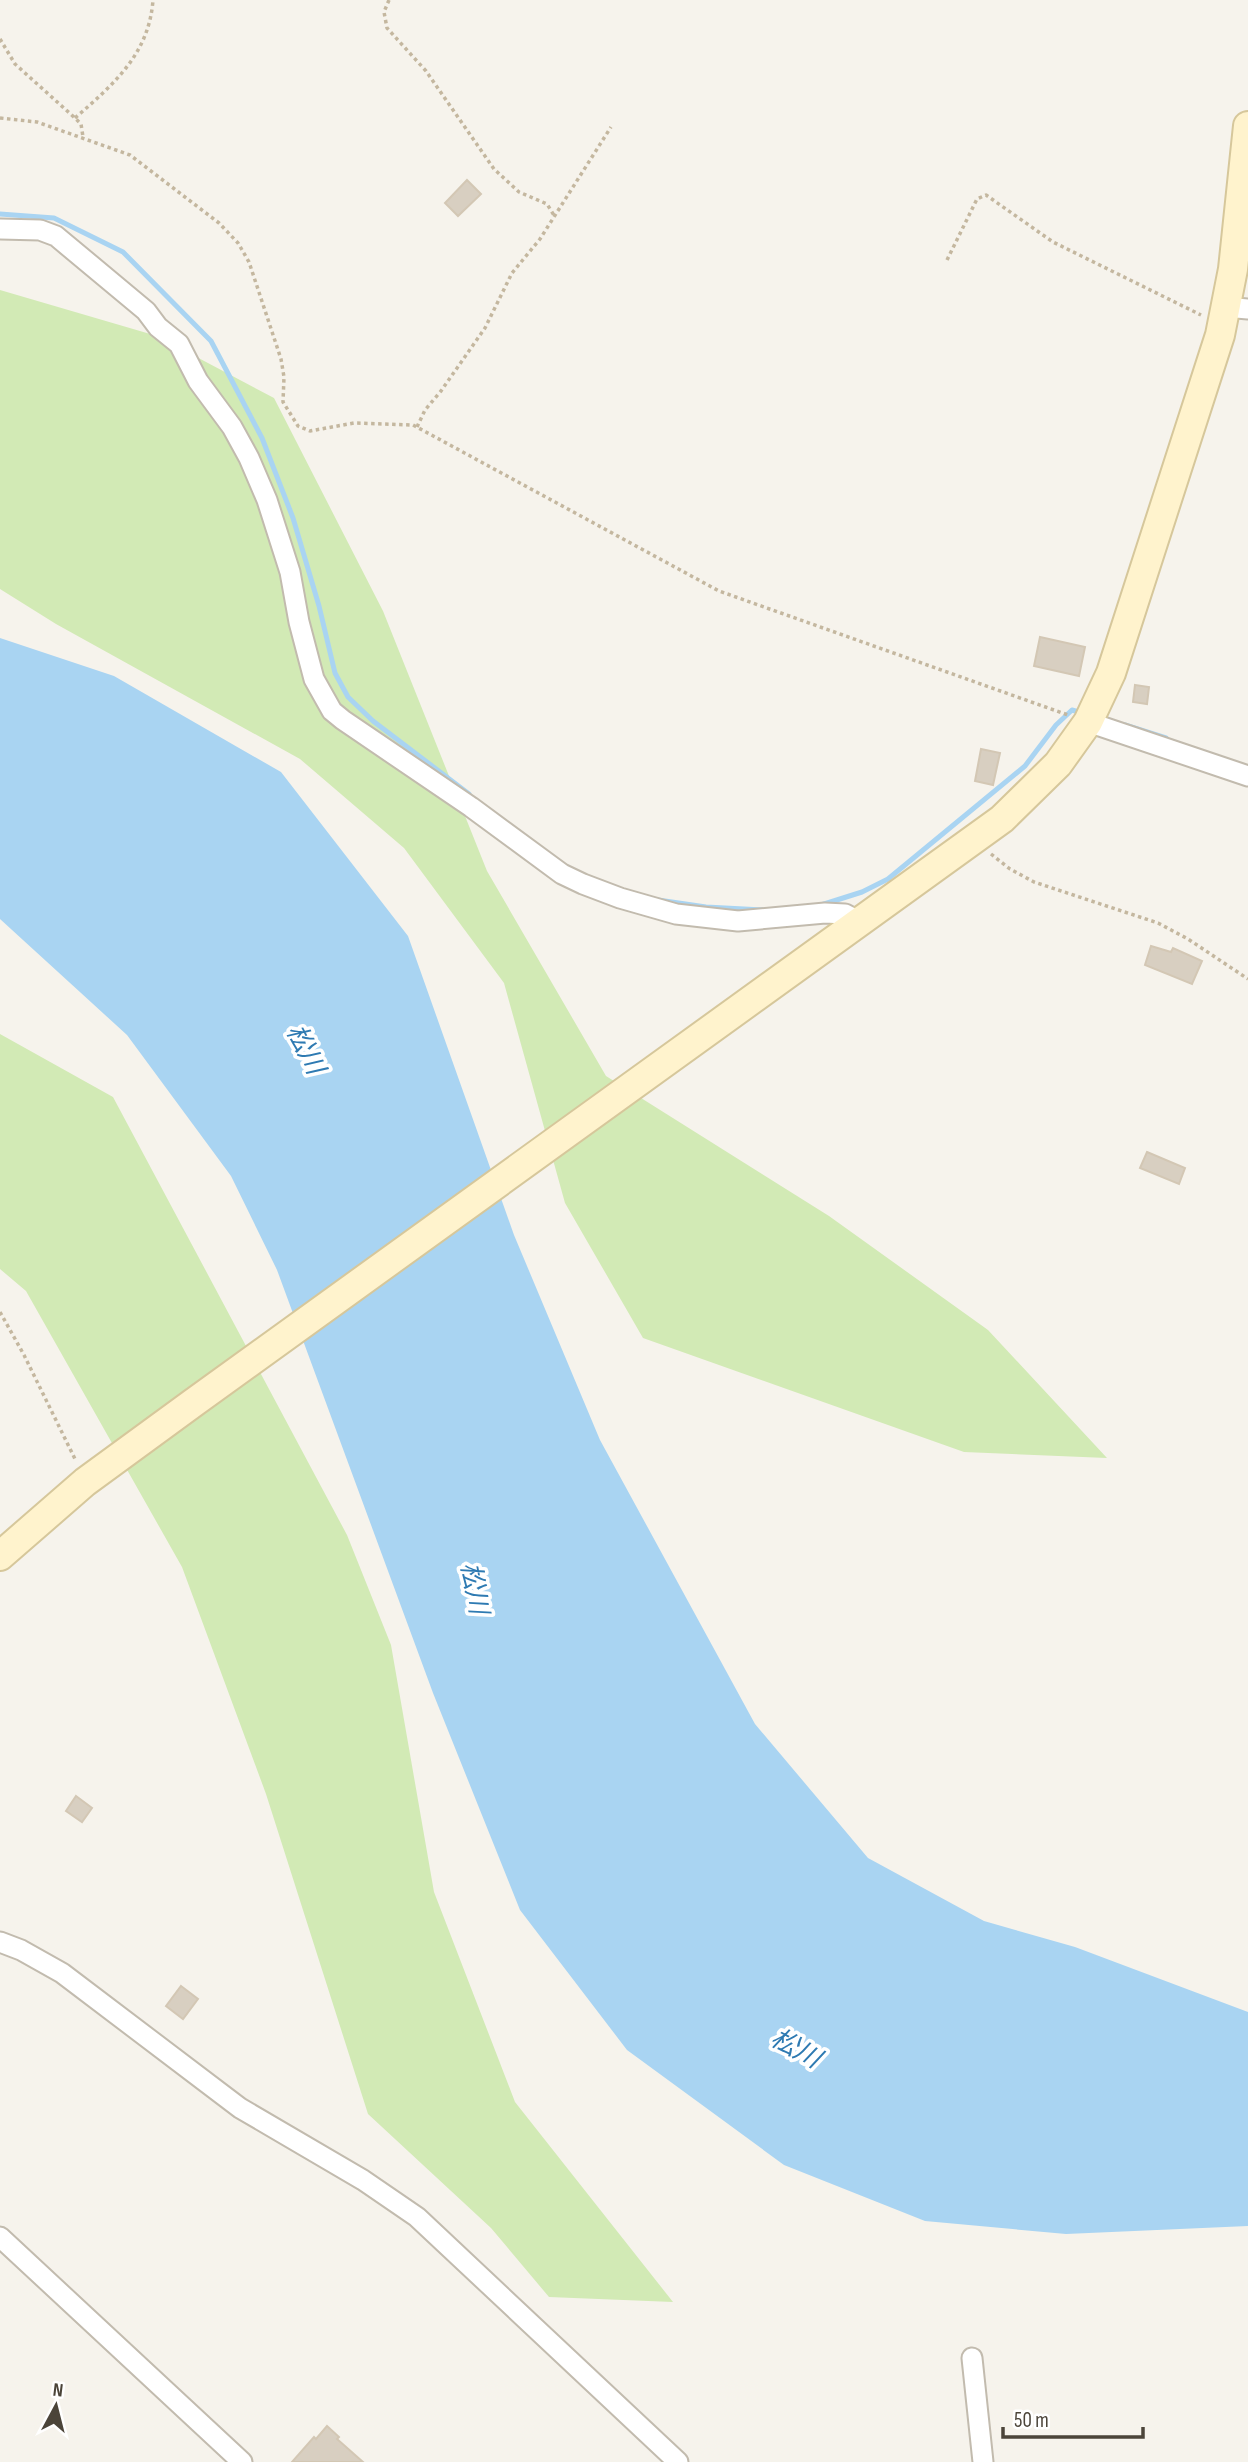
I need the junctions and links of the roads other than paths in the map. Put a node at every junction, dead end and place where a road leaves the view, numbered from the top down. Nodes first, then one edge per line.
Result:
1 (1248, 127) edge
2 (0, 229) edge
3 (1232, 313) edge
4 (1088, 723) junction
5 (1248, 776) edge
6 (860, 922) junction
7 (0, 1556) edge
8 (0, 1942) edge
9 (0, 2237) edge
10 (972, 2358) dead end
11 (242, 2462) edge
12 (678, 2462) edge
13 (983, 2462) edge

1 - 3 street
2 - 6 street
3 - 4 street
4 - 5 street
4 - 6 street
6 - 7 street
8 - 12 street
9 - 11 street
10 - 13 street

